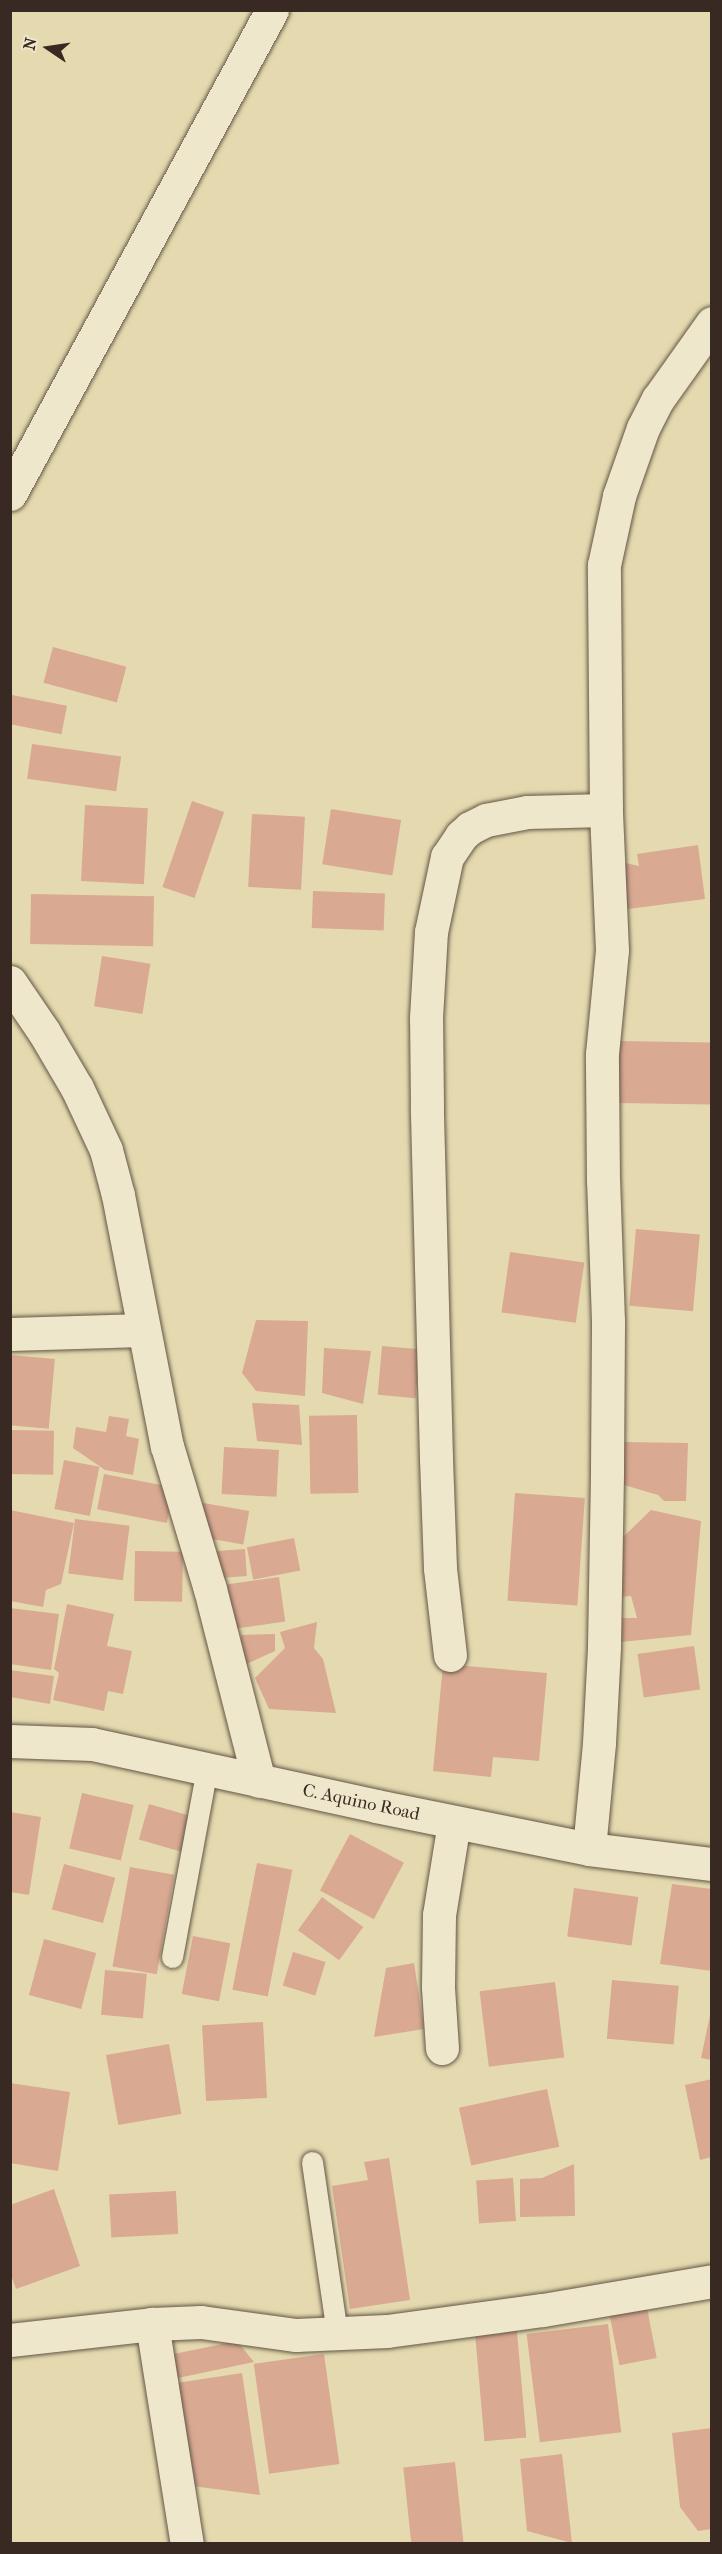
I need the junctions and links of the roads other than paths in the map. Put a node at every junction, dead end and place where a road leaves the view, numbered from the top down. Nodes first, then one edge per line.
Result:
1 (272, 10) edge
2 (711, 323) edge
3 (10, 494) edge
4 (606, 810) junction
5 (10, 982) edge
6 (142, 1330) junction
7 (10, 1334) edge
8 (450, 1655) dead end
9 (10, 1741) edge
10 (207, 1769) junction
11 (260, 1781) junction
12 (454, 1822) junction
13 (588, 1849) junction
14 (711, 1864) edge
15 (172, 1957) dead end
16 (442, 2048) dead end
17 (312, 2162) dead end
18 (711, 2281) edge
19 (152, 2324) junction
20 (337, 2333) junction
21 (10, 2340) edge
22 (188, 2544) edge

1 - 3 street
2 - 4 street
4 - 8 street
4 - 13 street
5 - 6 street
6 - 7 street
6 - 11 street
9 - 10 street, C. Aquino Road
10 - 11 street, C. Aquino Road
10 - 15 lane
11 - 12 street, C. Aquino Road
12 - 13 street, C. Aquino Road
12 - 16 street
13 - 14 street, C. Aquino Road
17 - 20 lane
18 - 20 street
19 - 20 street
19 - 21 street
19 - 22 street

